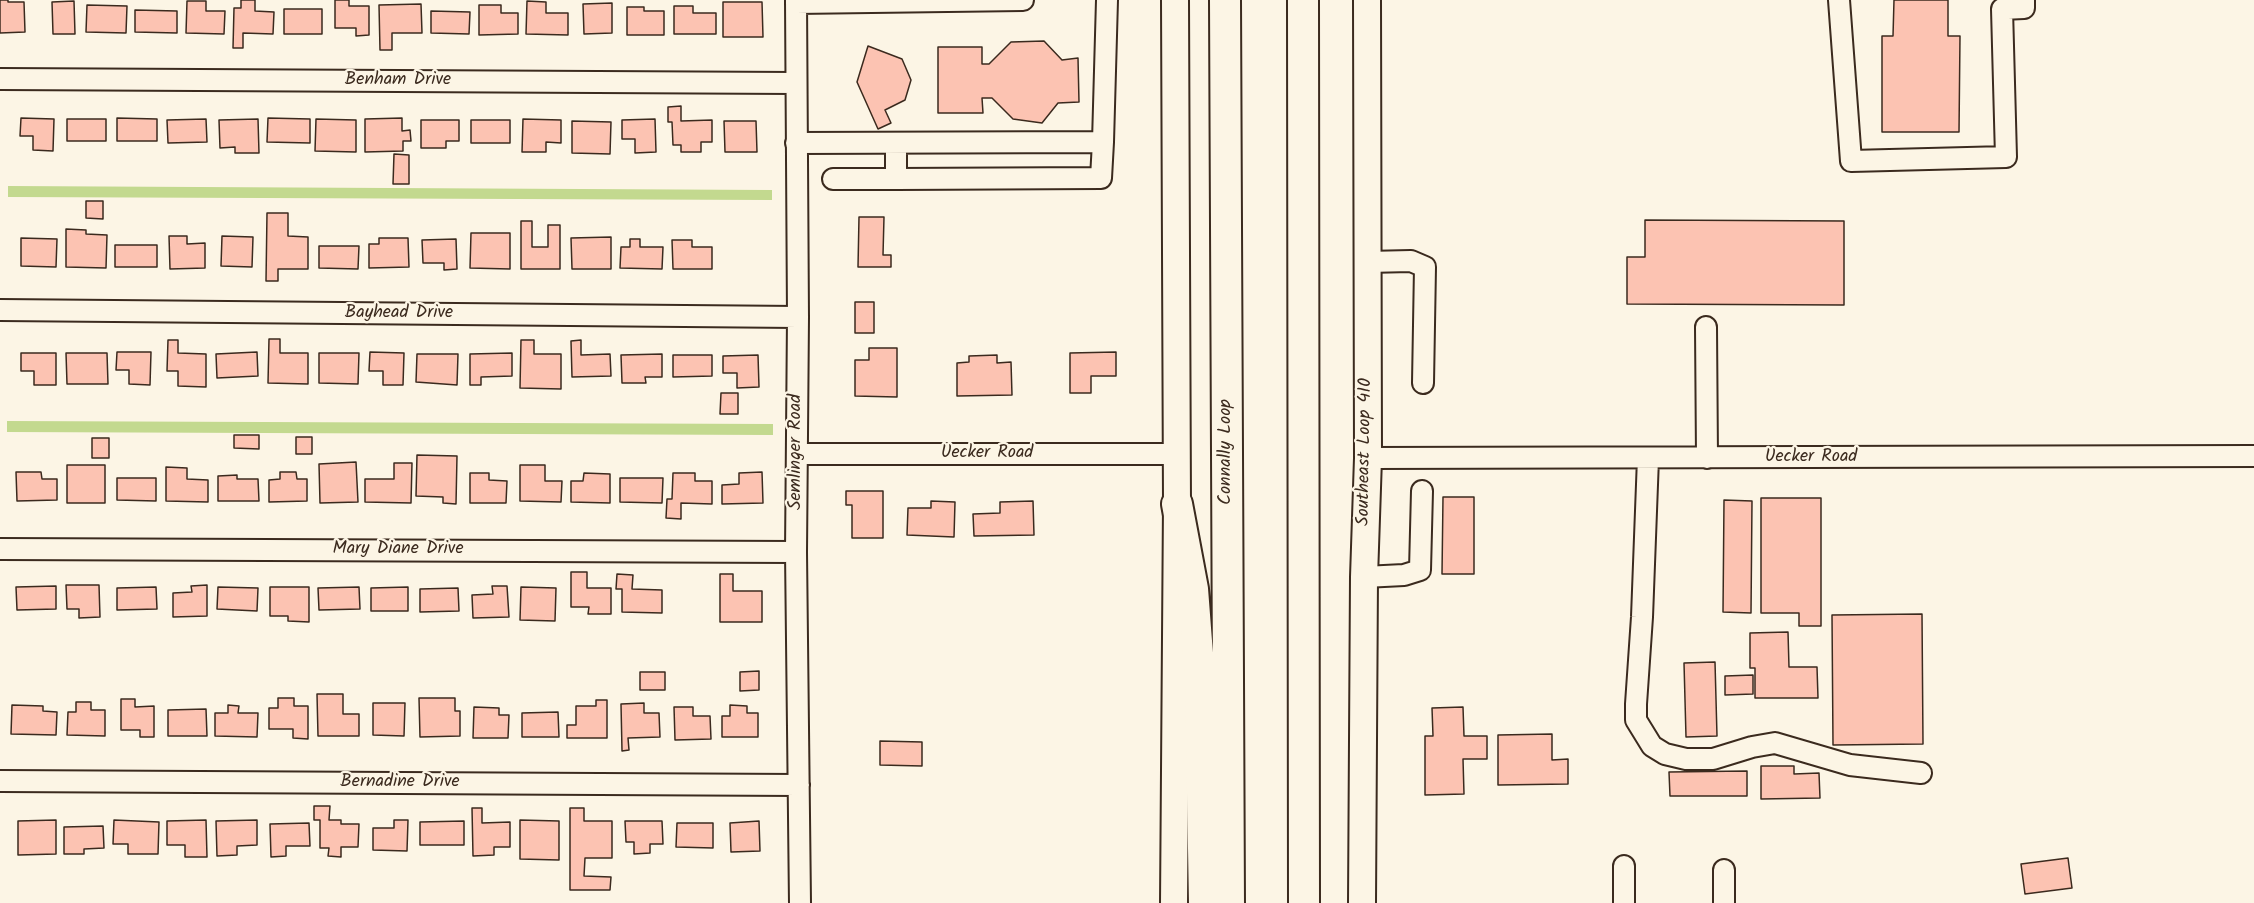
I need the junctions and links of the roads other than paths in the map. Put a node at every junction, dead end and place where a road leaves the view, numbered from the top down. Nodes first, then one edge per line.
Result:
1 (1023, 0) edge
2 (1107, 0) edge
3 (1175, 0) edge
4 (1225, 0) edge
5 (1303, 0) edge
6 (1367, 0) edge
7 (1839, 0) edge
8 (2024, 0) edge
9 (942, 1) edge
10 (796, 2) edge
11 (0, 79) edge
12 (795, 83) junction
13 (1103, 142) junction
14 (796, 143) junction
15 (896, 143) junction
16 (833, 179) dead end
17 (896, 179) junction
18 (1368, 262) junction
19 (0, 310) edge
20 (798, 317) junction
21 (1706, 327) dead end
22 (1423, 383) dead end
23 (797, 454) junction
24 (1176, 454) junction
25 (2254, 456) edge
26 (1368, 458) junction
27 (1648, 458) junction
28 (1707, 458) junction
29 (1422, 491) dead end
30 (1177, 504) junction
31 (0, 549) edge
32 (796, 552) junction
33 (1364, 577) junction
34 (1921, 772) dead end
35 (0, 781) edge
36 (799, 785) junction
37 (1624, 866) dead end
38 (1724, 870) dead end
39 (800, 903) edge
40 (1174, 903) edge
41 (1204, 903) edge
42 (1229, 903) edge
43 (1304, 903) edge
44 (1362, 903) edge
45 (1624, 903) edge
46 (1724, 903) edge

1 - 9 street
2 - 13 street
3 - 24 main road
4 - 42 highway, Connally Loop
5 - 43 highway
6 - 18 main road, Southeast Loop 410
7 - 8 street
9 - 10 street
10 - 12 street, Semlinger Road
11 - 12 street, Benham Drive
12 - 14 street, Semlinger Road
13 - 15 street
13 - 17 street
14 - 15 street
14 - 20 street, Semlinger Road
15 - 17 street
16 - 17 street
18 - 22 street
18 - 26 main road, Southeast Loop 410
19 - 20 street, Bayhead Drive
20 - 23 street, Semlinger Road
21 - 28 street
23 - 24 street, Uecker Road
23 - 32 street, Semlinger Road
24 - 30 main road
25 - 28 street, Uecker Road
26 - 27 street, Uecker Road
26 - 33 main road, Southeast Loop 410
27 - 28 street, Uecker Road
27 - 34 street
29 - 33 street
30 - 40 main road
30 - 41 highway
31 - 32 street, Mary Diane Drive
32 - 36 street, Semlinger Road
33 - 44 main road, Southeast Loop 410
35 - 36 street, Bernadine Drive
36 - 39 street, Semlinger Road
37 - 45 street
38 - 46 street

